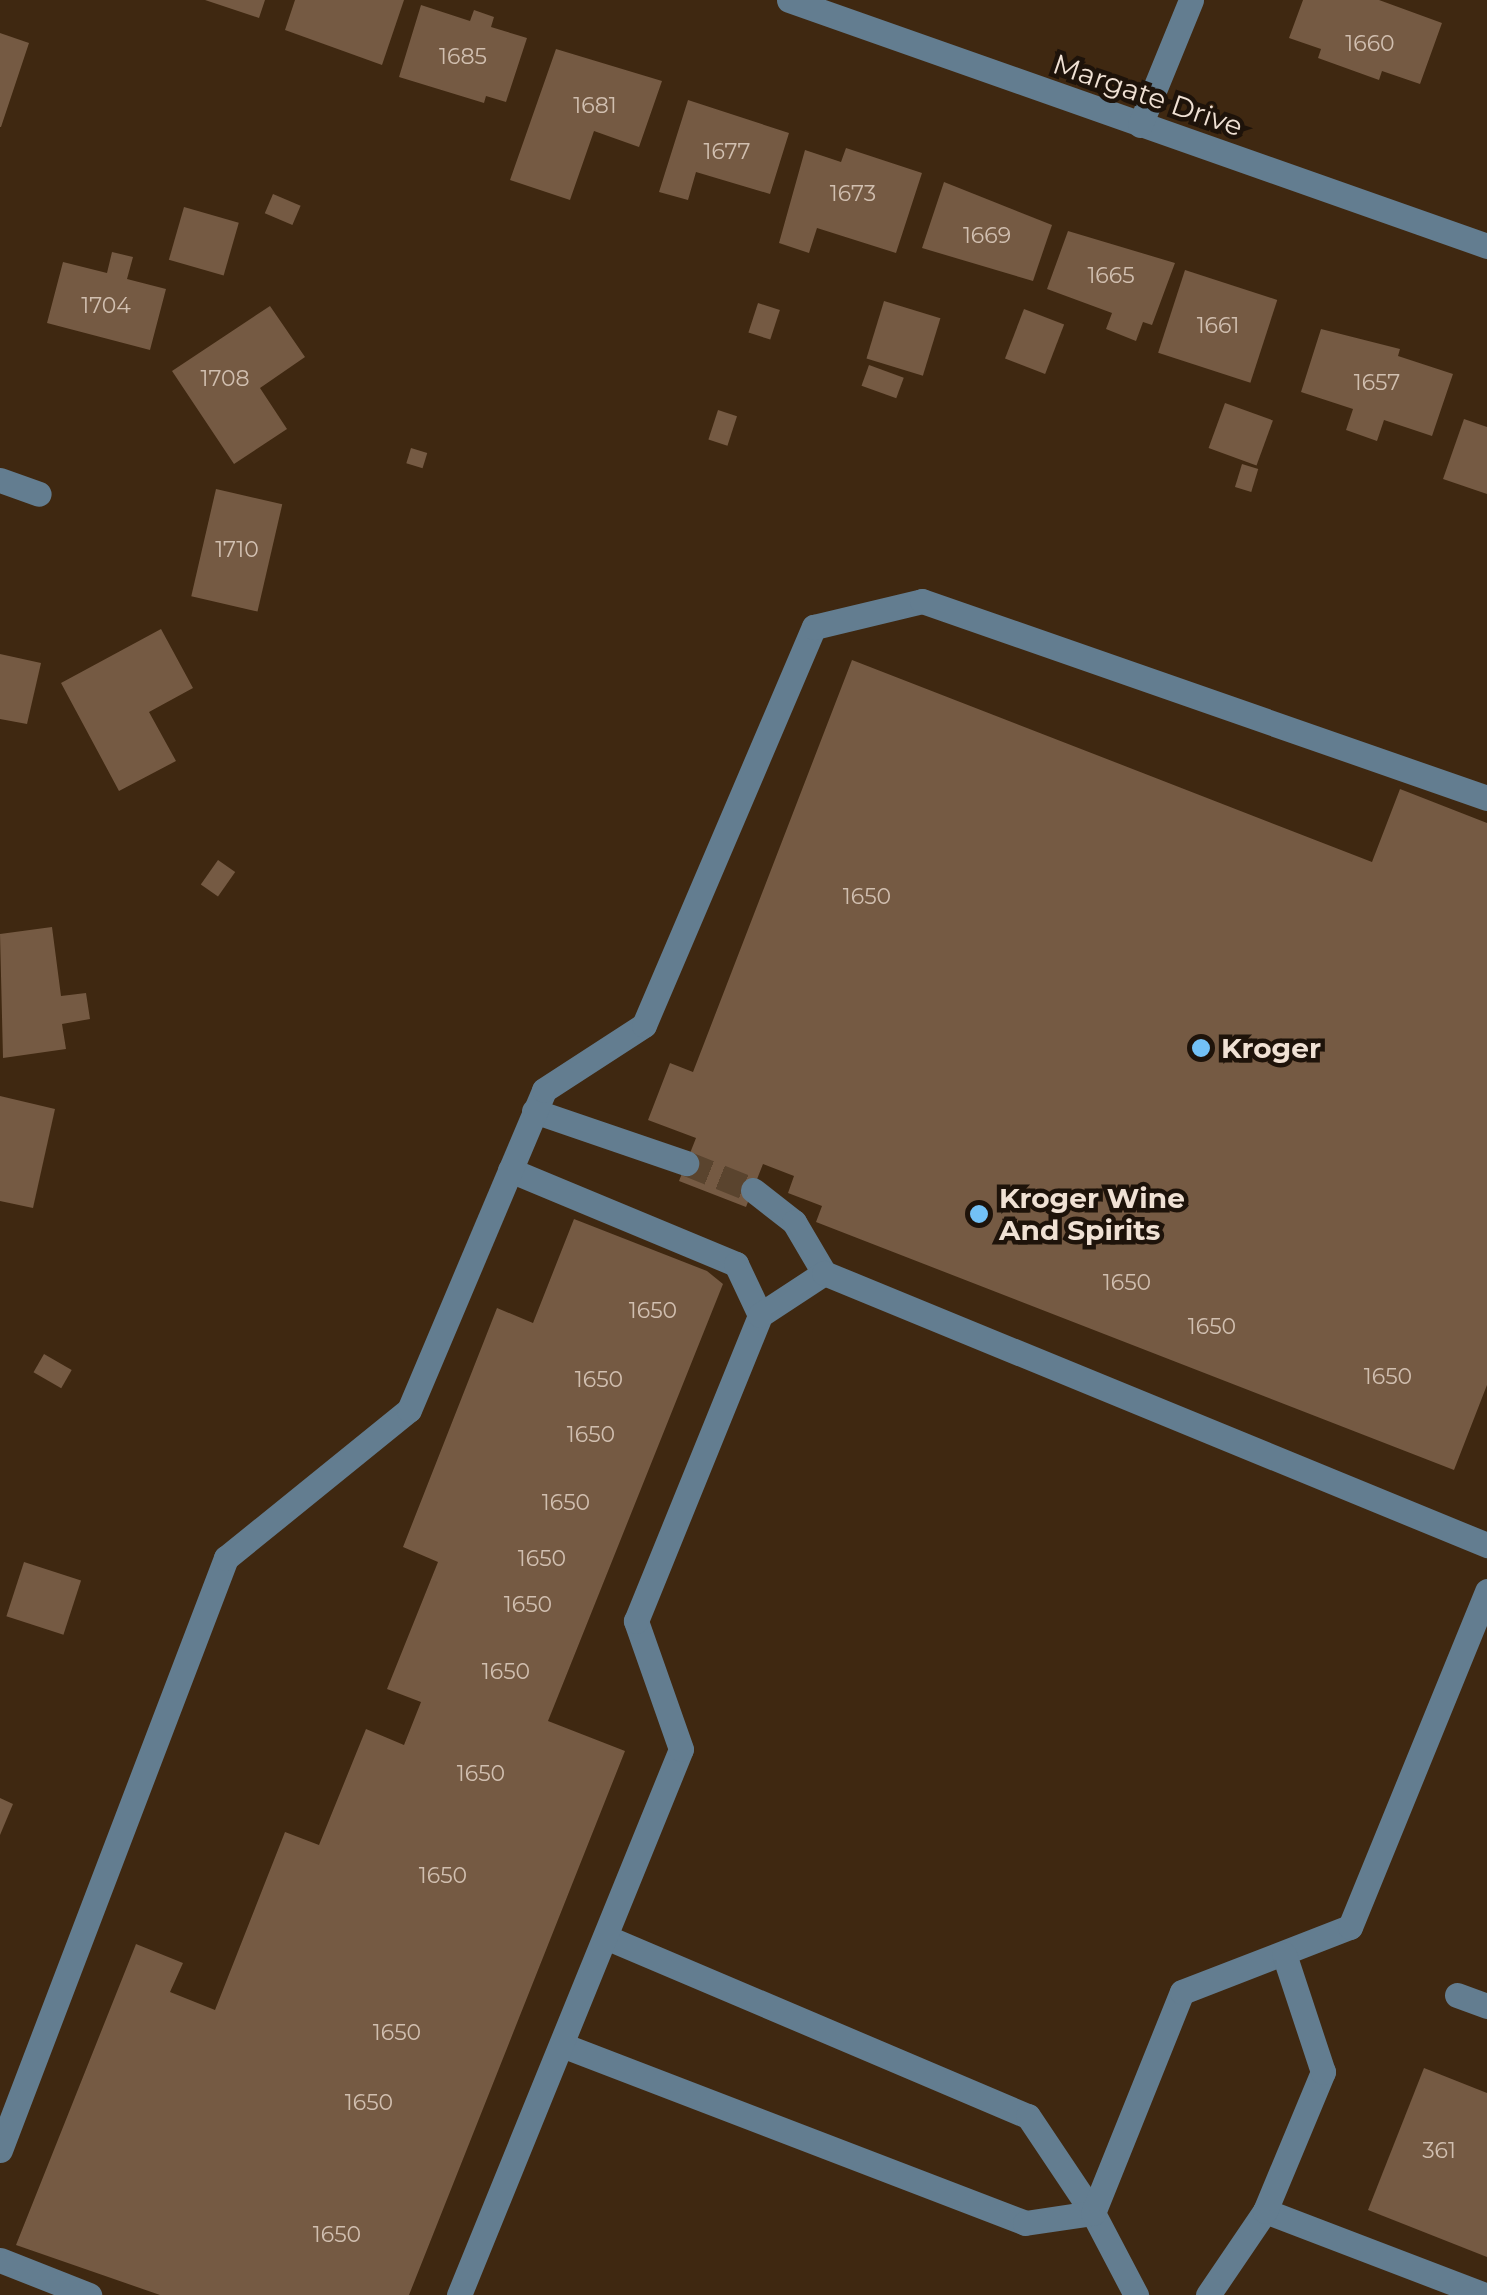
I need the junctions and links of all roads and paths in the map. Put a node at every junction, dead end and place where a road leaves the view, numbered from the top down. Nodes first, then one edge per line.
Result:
1 (789, 0) edge
2 (1191, 0) edge
3 (1140, 125) junction
4 (1487, 246) edge
5 (0, 480) edge
6 (38, 494) dead end
7 (1487, 798) edge
8 (534, 1111) junction
9 (686, 1162) tunnel mouth
10 (510, 1170) junction
11 (753, 1190) tunnel mouth
12 (824, 1273) junction
13 (760, 1315) junction
14 (1487, 1545) edge
15 (1487, 1591) edge
16 (608, 1938) junction
17 (1284, 1954) junction
18 (1457, 1996) dead end
19 (1487, 2006) edge
20 (562, 2046) junction
21 (0, 2150) edge
22 (1265, 2212) junction
23 (1093, 2213) junction
24 (0, 2260) edge
25 (89, 2295) edge
26 (459, 2295) edge
27 (1136, 2295) edge
28 (1208, 2295) edge
29 (1485, 2295) edge

1 - 3 street, Margate Drive
2 - 3 street
3 - 4 street, Margate Drive
5 - 6 street
7 - 8 street
8 - 9 street
8 - 10 street
10 - 13 street
10 - 21 street
11 - 12 street
12 - 13 street
12 - 14 street
13 - 16 street
15 - 17 street
16 - 20 street
16 - 23 street
17 - 22 street
17 - 23 street
18 - 19 street
20 - 23 street
20 - 26 street
22 - 28 street
22 - 29 street
23 - 27 street
24 - 25 street

